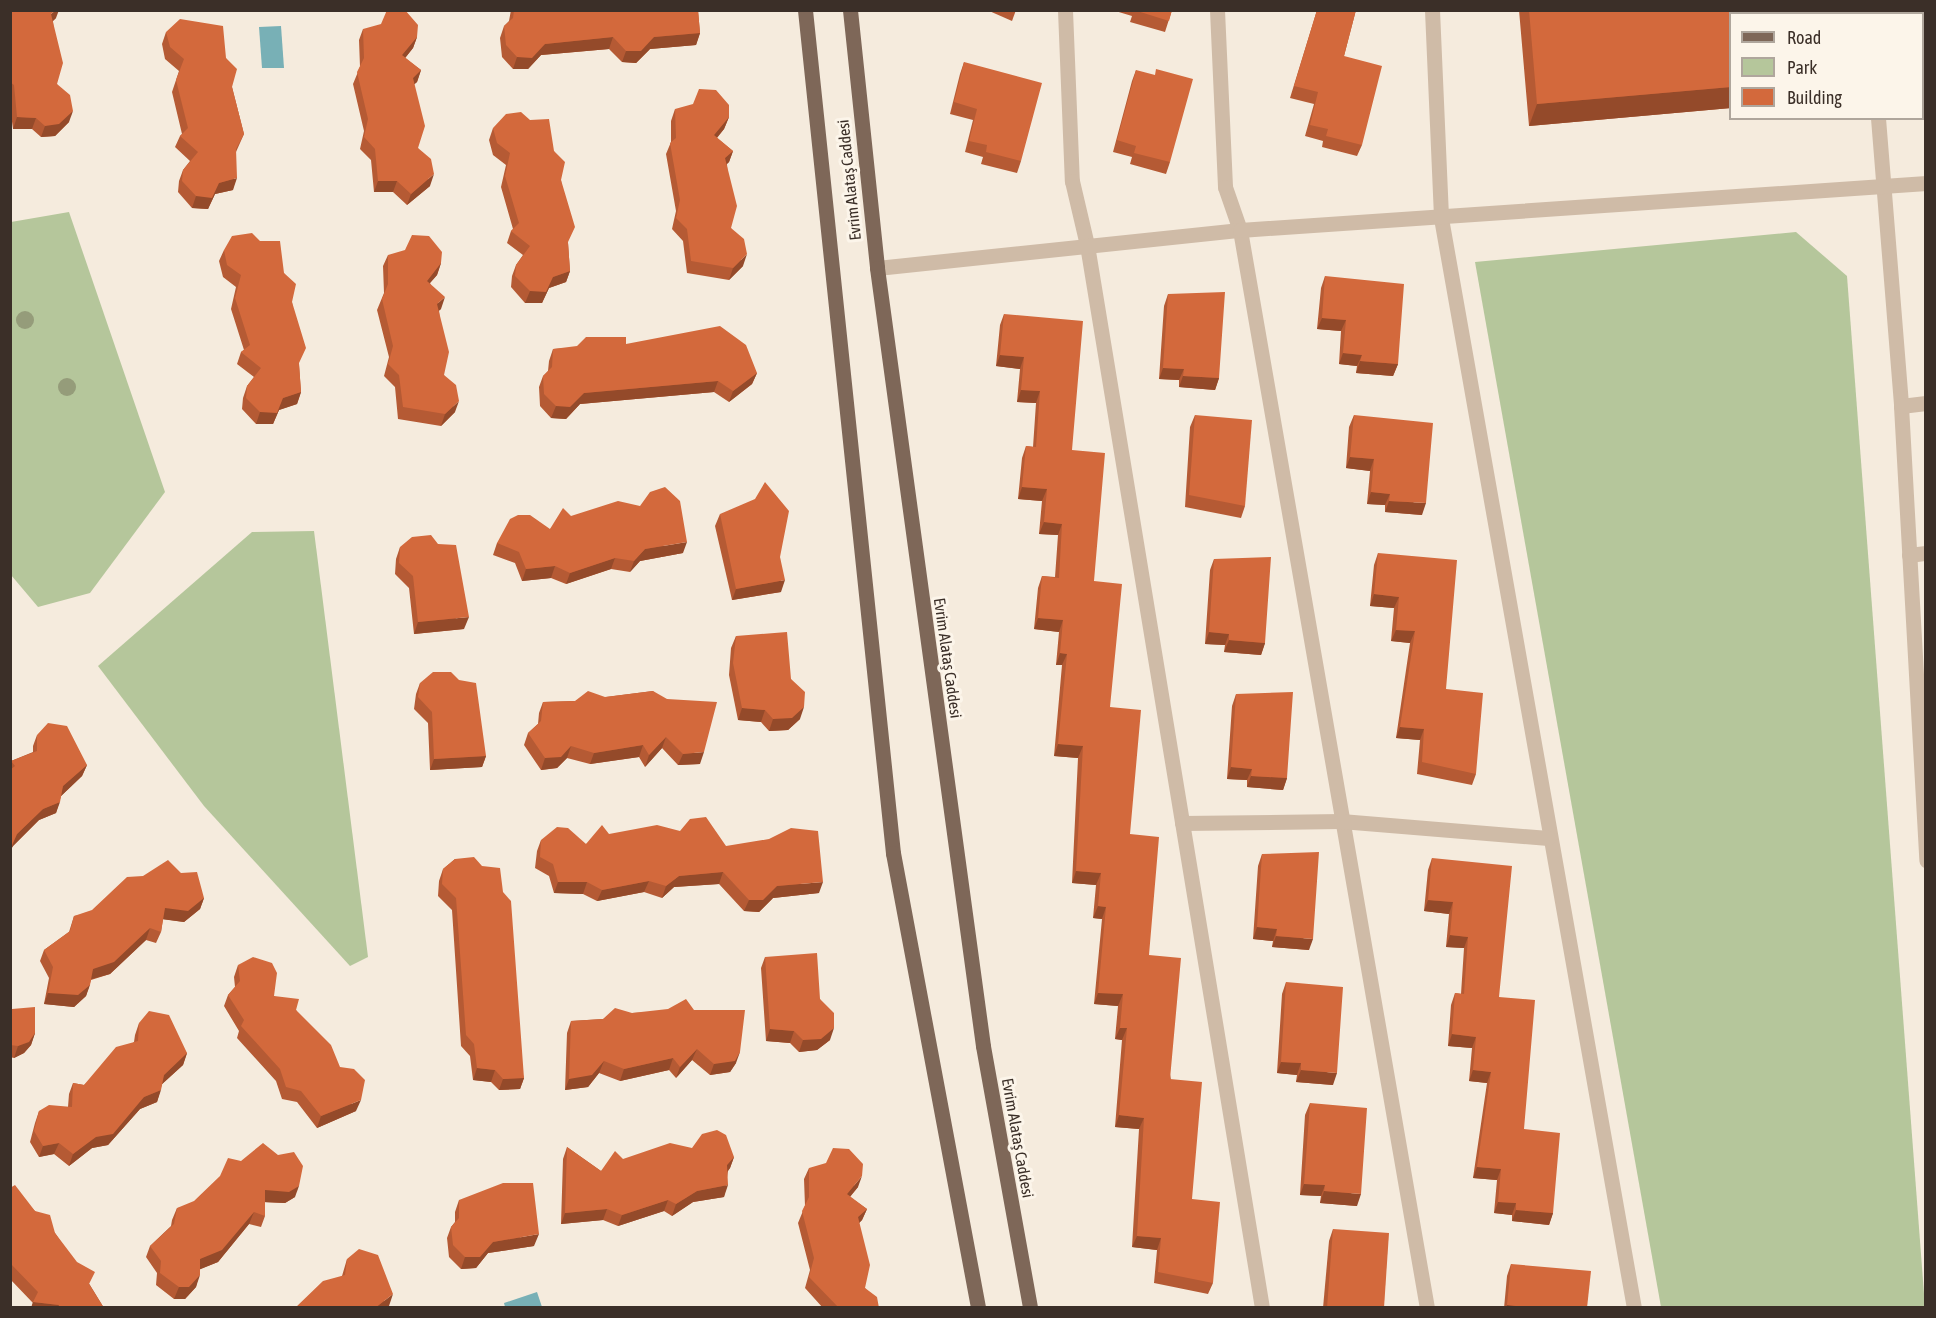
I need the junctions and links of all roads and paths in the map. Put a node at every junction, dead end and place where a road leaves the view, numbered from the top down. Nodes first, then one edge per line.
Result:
1 (805, 10) edge
2 (850, 10) edge
3 (1065, 10) edge
4 (1216, 10) edge
5 (1432, 10) edge
6 (1878, 120) edge
7 (1926, 183) edge
8 (1882, 187) junction
9 (1441, 218) junction
10 (1240, 230) junction
11 (1088, 244) junction
12 (876, 268) junction
13 (1926, 404) edge
14 (1900, 406) junction
15 (1926, 553) edge
16 (1909, 555) junction
17 (1921, 750) edge
18 (1341, 821) junction
19 (1182, 823) junction
20 (1548, 838) junction
21 (1926, 860) edge
22 (978, 1308) edge
23 (1030, 1308) edge
24 (1262, 1308) edge
25 (1427, 1308) edge
26 (1634, 1308) edge

1 - 22 main road, Evrim Alataş Caddesi
2 - 12 main road, Evrim Alataş Caddesi
3 - 11 lane
4 - 10 lane
5 - 9 lane
6 - 8 lane
7 - 8 lane
8 - 9 lane
8 - 14 lane
9 - 10 lane
9 - 20 lane
10 - 11 lane
10 - 18 lane
11 - 12 lane
11 - 19 lane
12 - 23 main road, Evrim Alataş Caddesi
13 - 14 lane
14 - 16 lane
15 - 16 lane
16 - 17 lane
17 - 21 lane
18 - 19 lane
18 - 20 lane
18 - 25 lane
19 - 24 lane
20 - 26 lane

